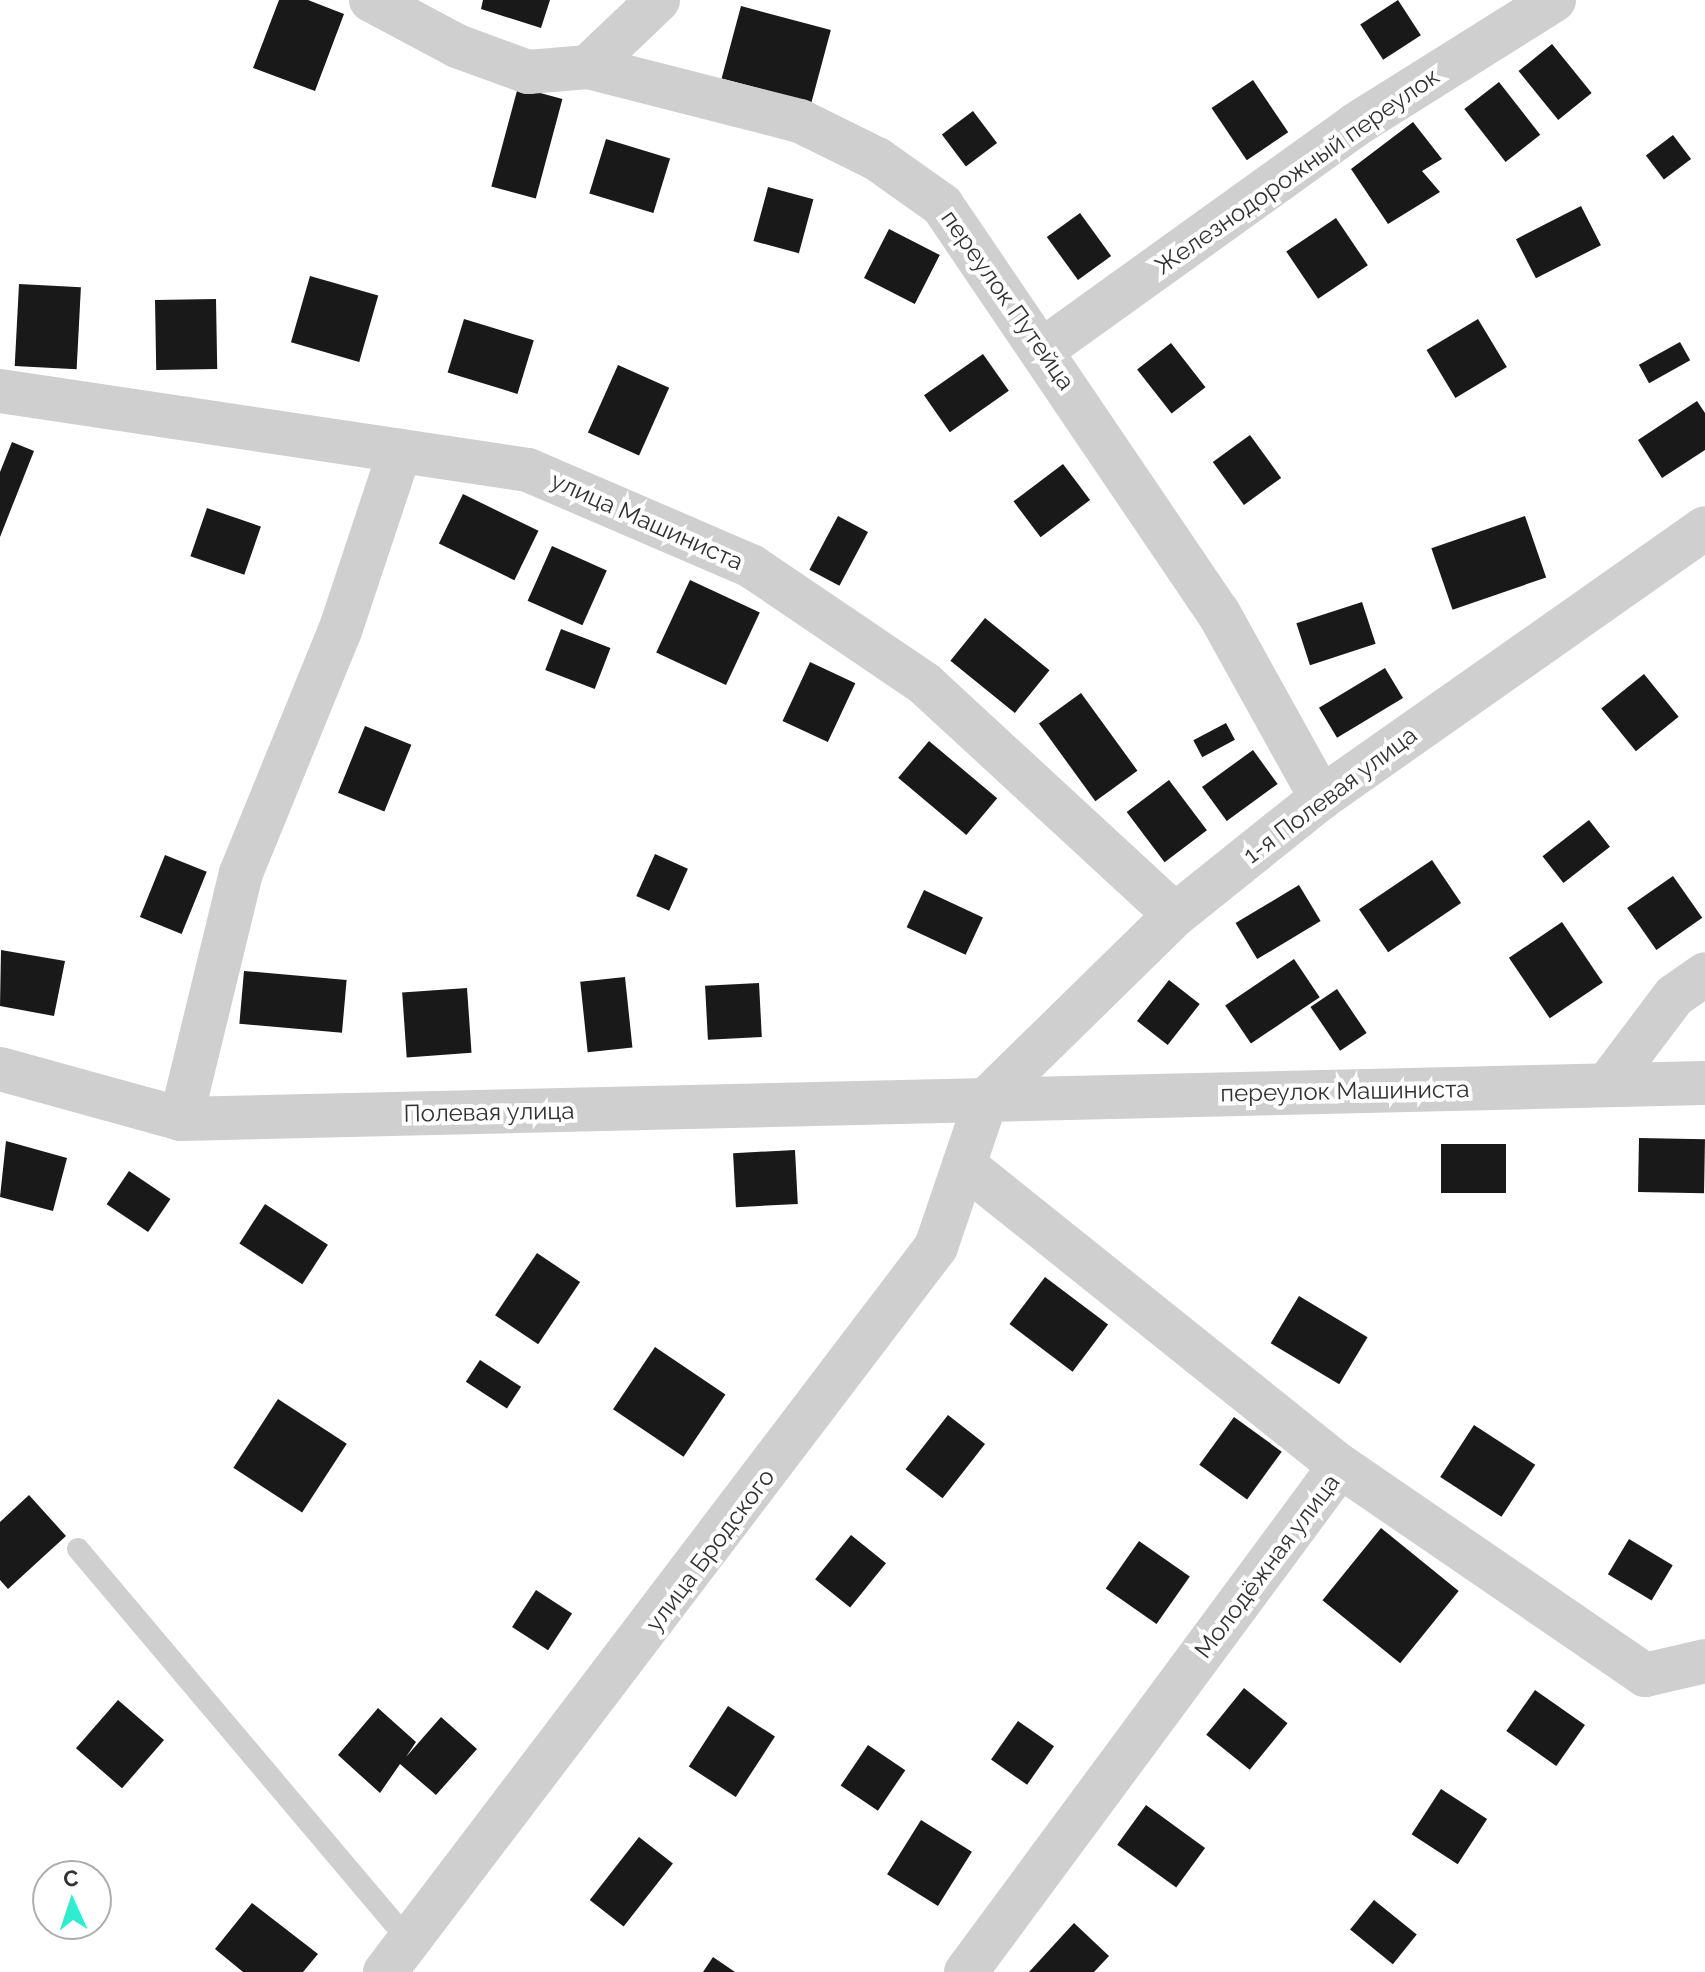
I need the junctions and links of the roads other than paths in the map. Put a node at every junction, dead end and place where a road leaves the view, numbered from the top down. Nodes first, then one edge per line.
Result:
1 (371, 0) edge
2 (658, 0) edge
3 (1554, 0) edge
4 (588, 67) junction
5 (1045, 348) junction
6 (0, 391) edge
7 (400, 451) junction
8 (1705, 528) edge
9 (1321, 798) junction
10 (1175, 915) junction
11 (1705, 974) edge
12 (0, 1069) edge
13 (1705, 1083) edge
14 (1607, 1085) junction
15 (986, 1100) junction
16 (181, 1119) junction
17 (964, 1165) junction
18 (1340, 1466) junction
19 (78, 1549) dead end
20 (1705, 1661) edge
21 (397, 1956) edge
22 (966, 1972) edge

1 - 4 street, переулок Путейца
2 - 4 street
3 - 5 street, Железнодорожный переулок
4 - 5 street, переулок Путейца
5 - 9 street, переулок Путейца
6 - 7 street, улица Машиниста
7 - 10 street, улица Машиниста
7 - 16 street
8 - 9 street, 1-я Полевая улица
9 - 10 street, 1-я Полевая улица
10 - 15 street, 1-я Полевая улица
11 - 14 street
12 - 16 street, Полевая улица
13 - 14 street, переулок Машиниста
14 - 15 street, переулок Машиниста
15 - 16 street, Полевая улица
15 - 17 street, улица Бродского
17 - 18 street
17 - 21 street, улица Бродского
18 - 20 street, Молодёжная улица
18 - 22 street, Молодёжная улица
19 - 21 lane

